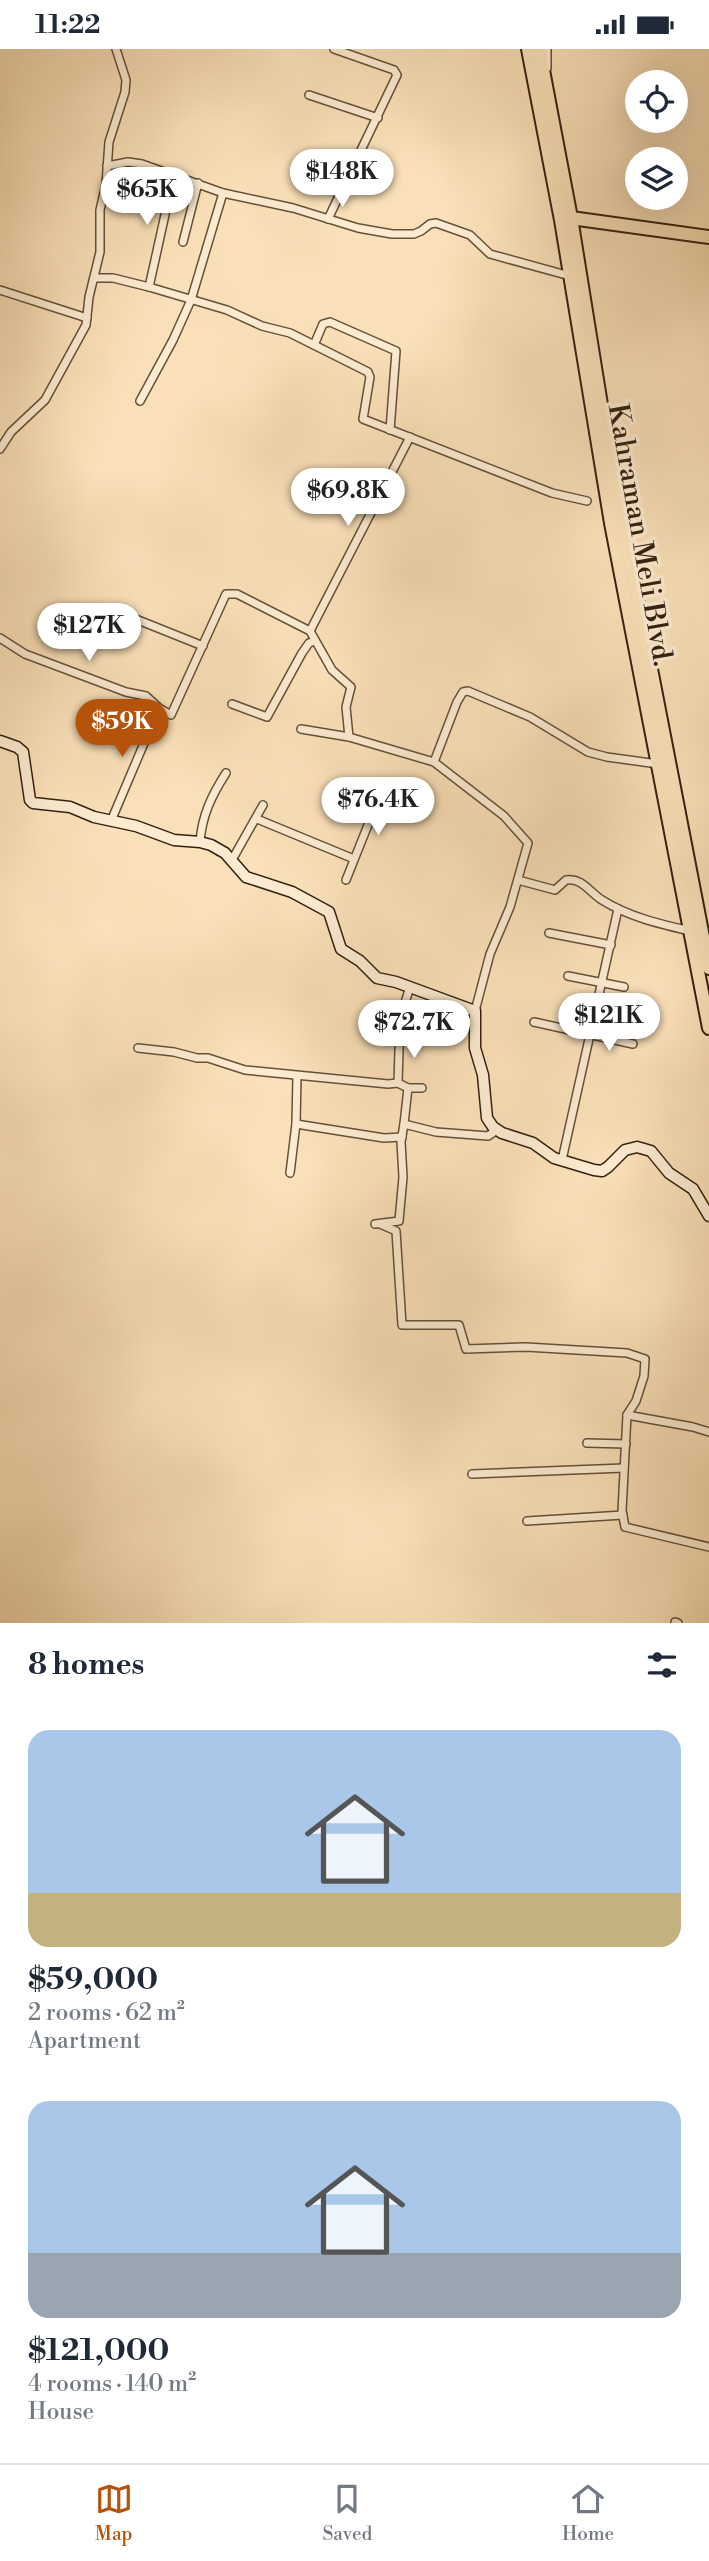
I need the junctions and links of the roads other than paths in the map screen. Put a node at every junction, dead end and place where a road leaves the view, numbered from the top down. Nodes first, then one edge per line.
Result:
1 (116, 49) edge
2 (334, 49) edge
3 (528, 49) edge
4 (539, 49) edge
5 (547, 49) edge
6 (547, 90) junction
7 (309, 95) dead end
8 (378, 118) junction
9 (107, 166) junction
10 (174, 174) junction
11 (198, 183) junction
12 (223, 193) junction
13 (328, 219) junction
14 (566, 219) junction
15 (709, 237) edge
16 (183, 241) dead end
17 (570, 276) junction
18 (95, 278) junction
19 (149, 287) junction
20 (0, 290) edge
21 (191, 300) junction
22 (87, 318) junction
23 (314, 345) junction
24 (140, 401) dead end
25 (390, 430) junction
26 (410, 437) junction
27 (0, 449) edge
28 (587, 501) dead end
29 (133, 618) dead end
30 (310, 631) junction
31 (0, 638) edge
32 (314, 641) junction
33 (203, 646) junction
34 (232, 703) dead end
35 (159, 708) junction
36 (301, 729) dead end
37 (349, 737) junction
38 (0, 741) edge
39 (434, 762) junction
40 (657, 764) junction
41 (226, 773) dead end
42 (263, 805) dead end
43 (376, 806) dead end
44 (257, 819) junction
45 (111, 821) junction
46 (200, 842) junction
47 (354, 859) junction
48 (232, 860) junction
49 (346, 880) dead end
50 (518, 880) junction
51 (618, 909) junction
52 (704, 916) edge
53 (690, 931) junction
54 (549, 933) dead end
55 (611, 944) junction
56 (709, 968) edge
57 (568, 977) dead end
58 (603, 983) junction
59 (410, 987) junction
60 (624, 987) dead end
61 (475, 1011) junction
62 (534, 1022) dead end
63 (709, 1028) edge
64 (590, 1036) junction
65 (633, 1044) dead end
66 (138, 1048) dead end
67 (297, 1076) junction
68 (398, 1083) junction
69 (408, 1088) junction
70 (422, 1088) dead end
71 (296, 1124) junction
72 (404, 1124) junction
73 (498, 1130) junction
74 (402, 1137) junction
75 (562, 1160) junction
76 (290, 1173) dead end
77 (709, 1216) edge
78 (627, 1415) junction
79 (709, 1432) edge
80 (587, 1443) dead end
81 (626, 1444) junction
82 (625, 1468) junction
83 (472, 1474) dead end
84 (623, 1515) junction
85 (527, 1521) dead end
86 (709, 1547) edge

1 - 9 street
2 - 8 street
3 - 14 highway, Kahraman Meli Blvd.
4 - 6 highway, Kahraman Meli Blvd.
5 - 6 street
6 - 14 highway, Kahraman Meli Blvd.
7 - 8 street
8 - 13 street
9 - 10 street
9 - 18 street
10 - 11 street
10 - 19 street
11 - 12 street
11 - 16 street
12 - 13 street
12 - 21 street
13 - 17 street
14 - 15 highway
14 - 17 highway, Kahraman Meli Blvd.
14 - 52 highway, Kahraman Meli Blvd.
17 - 40 highway, Kahraman Meli Blvd.
18 - 19 street
18 - 22 street
19 - 21 street
20 - 22 street
21 - 23 street
21 - 24 street
22 - 27 street
23 - 25 street
23 - 25 street
25 - 26 street
26 - 28 street
26 - 30 street
29 - 33 street
30 - 32 street
30 - 33 street
31 - 35 street
32 - 34 street
32 - 37 street
33 - 35 street
35 - 45 street
36 - 37 street
37 - 39 street
38 - 45 street
39 - 40 street
39 - 50 street
40 - 53 highway, Kahraman Meli Blvd.
41 - 46 street
42 - 44 street
43 - 47 street
44 - 47 street
44 - 48 street
45 - 46 street
46 - 48 street
47 - 49 street
48 - 59 street
50 - 51 street
50 - 61 street
51 - 53 street
51 - 55 street
52 - 56 highway, Kahraman Meli Blvd.
53 - 63 highway, Kahraman Meli Blvd.
54 - 55 street
55 - 58 street
57 - 58 street
58 - 60 street
58 - 64 street
59 - 61 street
59 - 68 street
61 - 73 street
62 - 64 street
64 - 65 street
64 - 75 street
66 - 67 street
67 - 68 street
67 - 71 street
68 - 69 street
69 - 70 street
69 - 72 street
71 - 74 street
71 - 76 street
72 - 73 street
72 - 74 street
73 - 75 street
74 - 78 street
75 - 77 street
78 - 79 street
78 - 81 street
80 - 81 street
81 - 82 street
82 - 83 street
82 - 84 street
84 - 85 street
84 - 86 street

